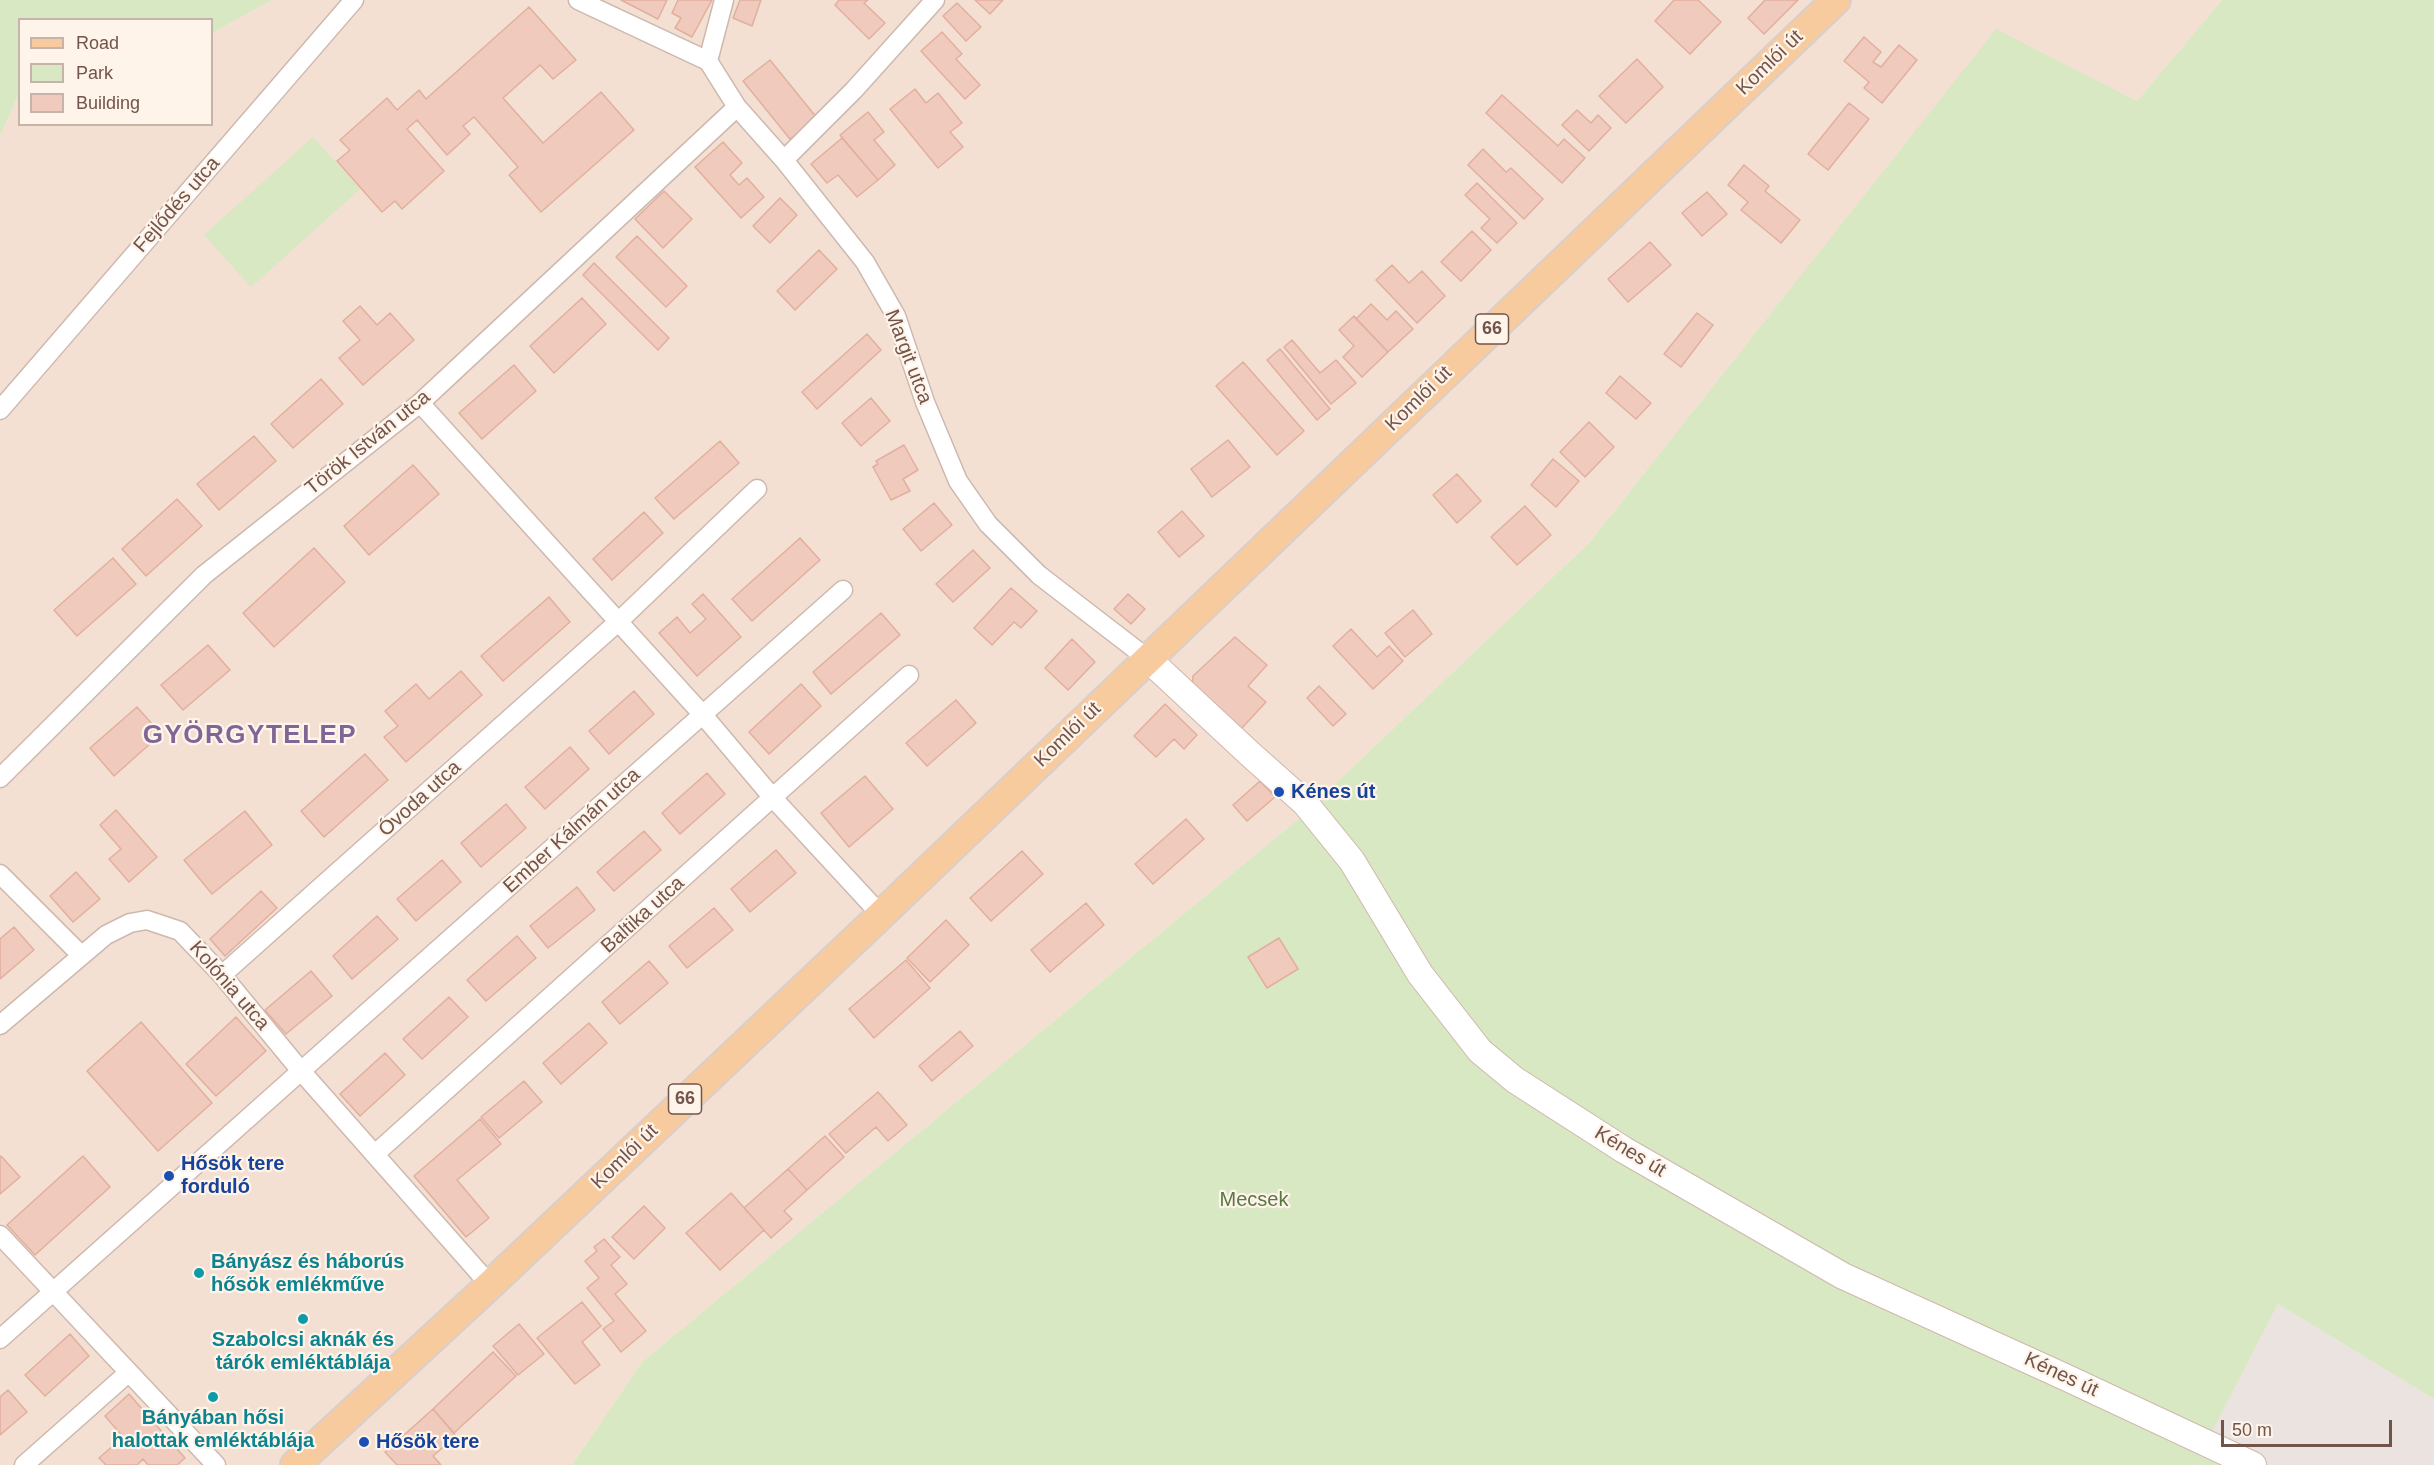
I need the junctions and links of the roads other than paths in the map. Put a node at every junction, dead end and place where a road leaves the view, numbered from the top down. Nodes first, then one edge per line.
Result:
1 (354, 0) edge
2 (578, 0) edge
3 (724, 0) edge
4 (935, 0) edge
5 (1836, 0) edge
6 (708, 61) junction
7 (737, 107) junction
8 (784, 160) junction
9 (420, 403) junction
10 (0, 410) edge
11 (757, 489) dead end
12 (843, 590) dead end
13 (618, 622) junction
14 (1148, 659) junction
15 (909, 675) dead end
16 (703, 715) junction
17 (0, 778) edge
18 (773, 798) junction
19 (0, 874) edge
20 (881, 915) junction
21 (80, 954) junction
22 (222, 975) junction
23 (0, 1025) edge
24 (301, 1071) junction
25 (375, 1154) junction
26 (0, 1235) edge
27 (490, 1284) junction
28 (52, 1292) junction
29 (0, 1339) edge
30 (129, 1373) junction
31 (24, 1465) edge
32 (216, 1465) edge
33 (295, 1465) edge
34 (2253, 1465) edge

1 - 10 street, Fejlődés utca
2 - 6 street
3 - 6 street
4 - 8 street
5 - 14 main road, Komlói út / 66
6 - 7 street, Margit utca
7 - 8 street, Margit utca
7 - 9 street, Török István utca
8 - 14 street, Margit utca
9 - 13 street
9 - 17 street, Török István utca
11 - 13 street, Óvoda utca
12 - 16 street, Ember Kálmán utca
13 - 16 street
13 - 22 street, Óvoda utca
14 - 20 main road, Komlói út / 66
14 - 34 street, Kénes út
15 - 18 street, Baltika utca
16 - 18 street
16 - 24 street, Ember Kálmán utca
18 - 20 street
18 - 25 street, Baltika utca
19 - 21 street
20 - 27 main road, Komlói út / 66
21 - 22 street, Kolónia utca
21 - 23 street, Kolónia utca
22 - 24 street, Kolónia utca
24 - 25 street
24 - 28 street
25 - 27 street
26 - 28 street
27 - 33 main road, Komlói út / 66
28 - 29 street
28 - 30 street
30 - 31 street
30 - 32 street

